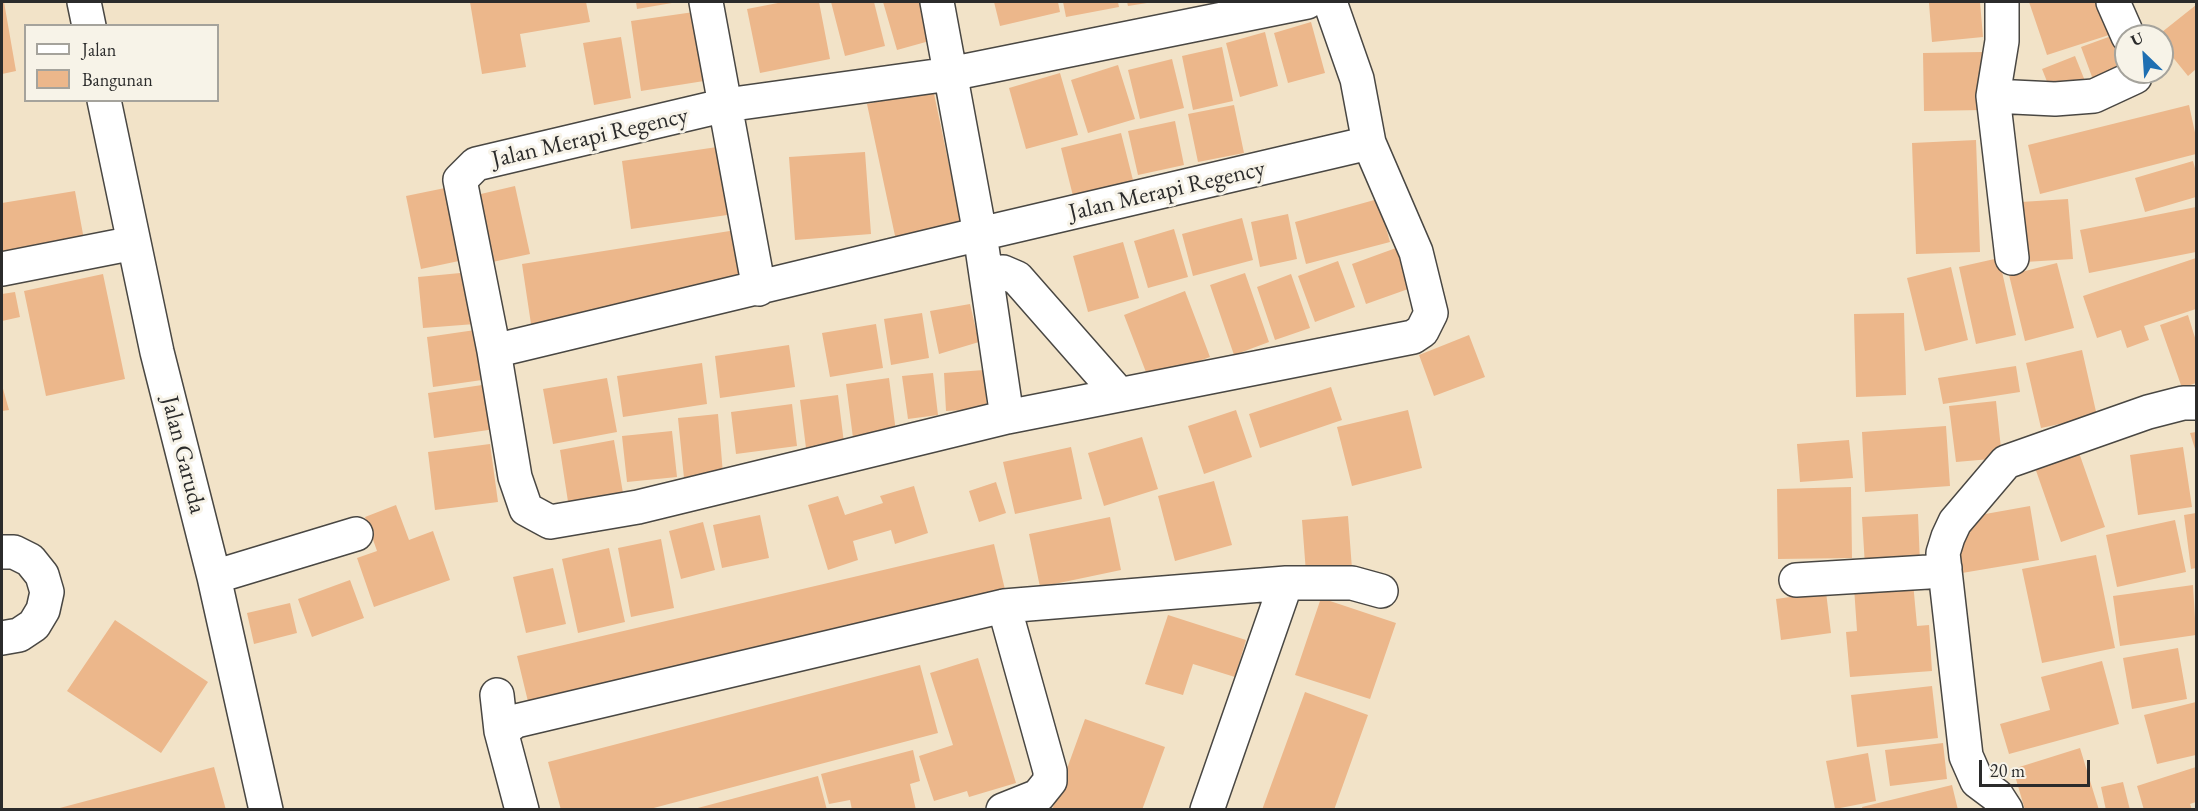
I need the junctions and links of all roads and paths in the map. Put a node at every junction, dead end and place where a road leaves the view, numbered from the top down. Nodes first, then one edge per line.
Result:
1 (84, 2) edge
2 (706, 2) edge
3 (937, 2) edge
4 (1307, 2) edge
5 (1330, 2) edge
6 (2002, 2) edge
7 (2113, 2) edge
8 (88, 24) edge
9 (2123, 24) edge
10 (950, 74) junction
11 (2119, 84) edge
12 (1993, 96) junction
13 (104, 102) edge
14 (726, 105) junction
15 (1370, 143) junction
16 (980, 234) junction
17 (134, 243) junction
18 (2012, 258) dead end
19 (2, 270) edge
20 (986, 273) junction
21 (759, 289) junction
22 (494, 351) junction
23 (1118, 393) junction
24 (2196, 403) edge
25 (1007, 417) junction
26 (356, 534) dead end
27 (2, 552) edge
28 (1945, 568) junction
29 (214, 577) junction
30 (1796, 580) dead end
31 (1286, 583) junction
32 (1381, 591) dead end
33 (1004, 606) junction
34 (2, 638) edge
35 (497, 695) dead end
36 (501, 731) junction
37 (266, 810) edge
38 (522, 810) edge
39 (1003, 810) edge
40 (1207, 810) edge
41 (2006, 810) edge

1 - 8 street
2 - 14 street
3 - 10 street
4 - 10 street, Jalan Merapi Regency
5 - 15 street
6 - 12 street
7 - 9 street
10 - 14 street, Jalan Merapi Regency
10 - 16 street
11 - 12 street
12 - 18 street
13 - 17 street, Jalan Garuda
14 - 21 street
14 - 22 street, Jalan Merapi Regency
15 - 16 street, Jalan Merapi Regency
15 - 23 street
16 - 20 street
16 - 21 street, Jalan Merapi Regency
17 - 19 street
17 - 29 street, Jalan Garuda
20 - 23 street
20 - 25 street
21 - 22 street, Jalan Merapi Regency
22 - 25 street
23 - 25 street
24 - 28 street
26 - 29 street
27 - 34 street
28 - 30 street
28 - 41 street
29 - 37 street, Jalan Garuda
31 - 32 street
31 - 33 street
31 - 40 street
33 - 36 street
33 - 39 street
35 - 36 street
36 - 38 street

